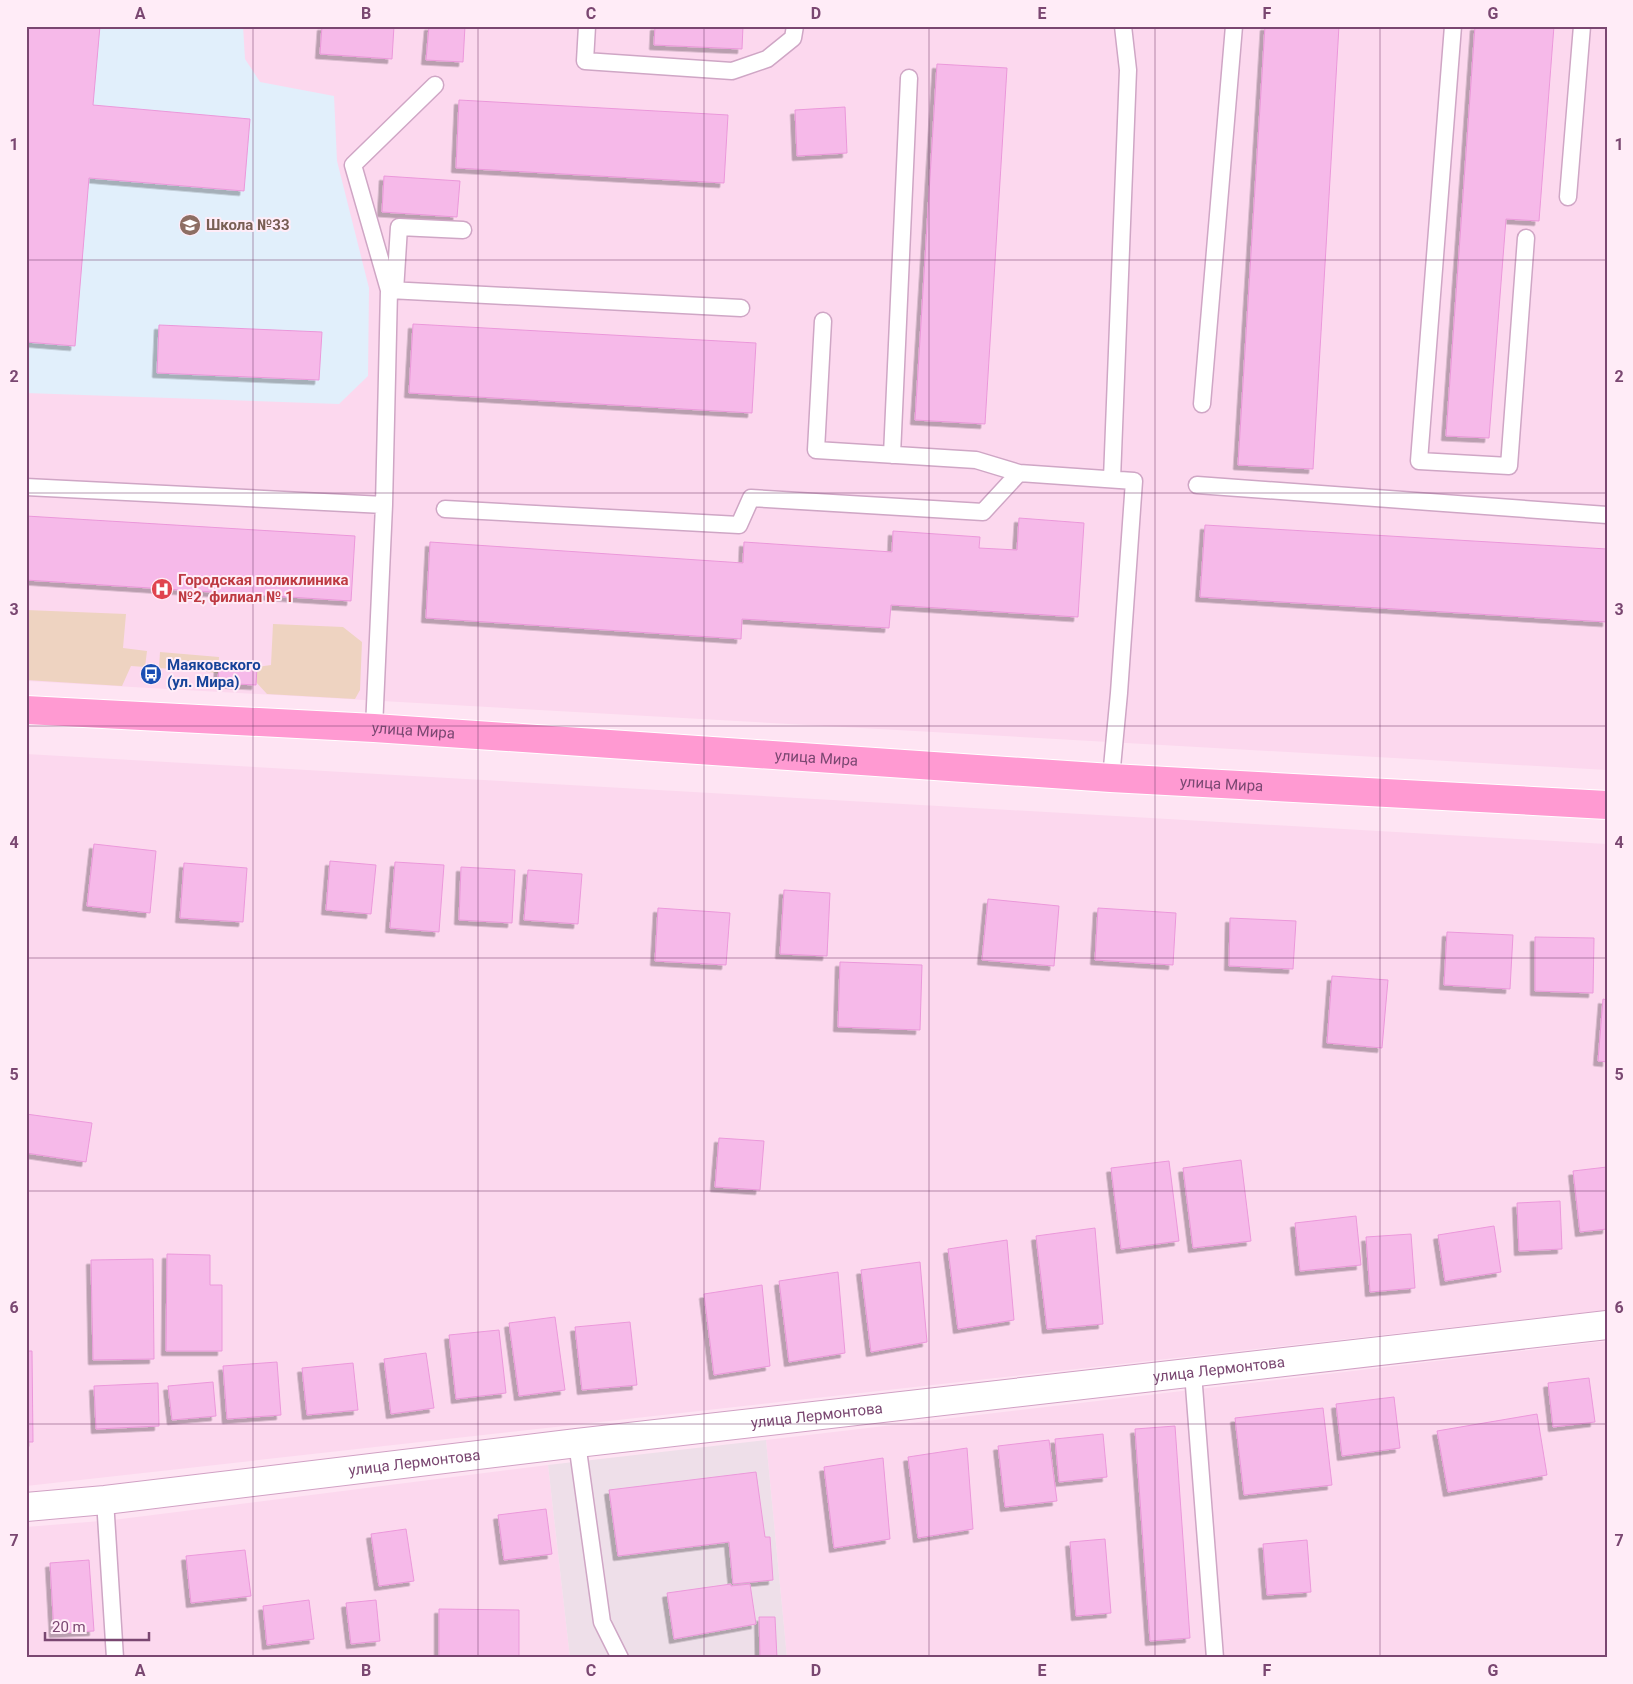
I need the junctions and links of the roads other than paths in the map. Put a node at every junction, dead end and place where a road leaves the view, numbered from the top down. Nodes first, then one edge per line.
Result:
1 (587, 26) edge
2 (795, 26) edge
3 (1123, 26) edge
4 (1234, 26) edge
5 (1453, 26) edge
6 (1582, 26) edge
7 (909, 78) dead end
8 (436, 85) dead end
9 (1568, 197) dead end
10 (463, 230) dead end
11 (1526, 238) dead end
12 (392, 291) junction
13 (741, 308) dead end
14 (823, 321) dead end
15 (1202, 404) dead end
16 (892, 455) junction
17 (1020, 473) junction
18 (1112, 480) junction
19 (1196, 485) dead end
20 (26, 487) edge
21 (384, 505) junction
22 (445, 509) dead end
23 (1607, 515) edge
24 (26, 710) edge
25 (374, 728) junction
26 (1111, 778) junction
27 (1607, 805) edge
28 (1607, 1325) edge
29 (1193, 1373) junction
30 (577, 1443) junction
31 (105, 1500) junction
32 (26, 1507) edge
33 (115, 1658) edge
34 (620, 1658) edge
35 (1214, 1658) edge

1 - 2 lane
3 - 18 lane
4 - 15 lane
5 - 11 lane
6 - 9 lane
7 - 16 lane
8 - 12 lane
10 - 12 lane
12 - 13 lane
12 - 21 lane
14 - 16 lane
16 - 17 lane
17 - 18 lane
17 - 22 lane
18 - 26 lane
19 - 23 lane
20 - 21 lane
21 - 25 lane
24 - 25 main road, улица Мира
25 - 26 main road, улица Мира
26 - 27 main road, улица Мира
28 - 29 main road, улица Лермонтова
29 - 30 main road, улица Лермонтова
29 - 35 lane
30 - 31 main road, улица Лермонтова
30 - 34 lane
31 - 32 main road, улица Лермонтова
31 - 33 lane

